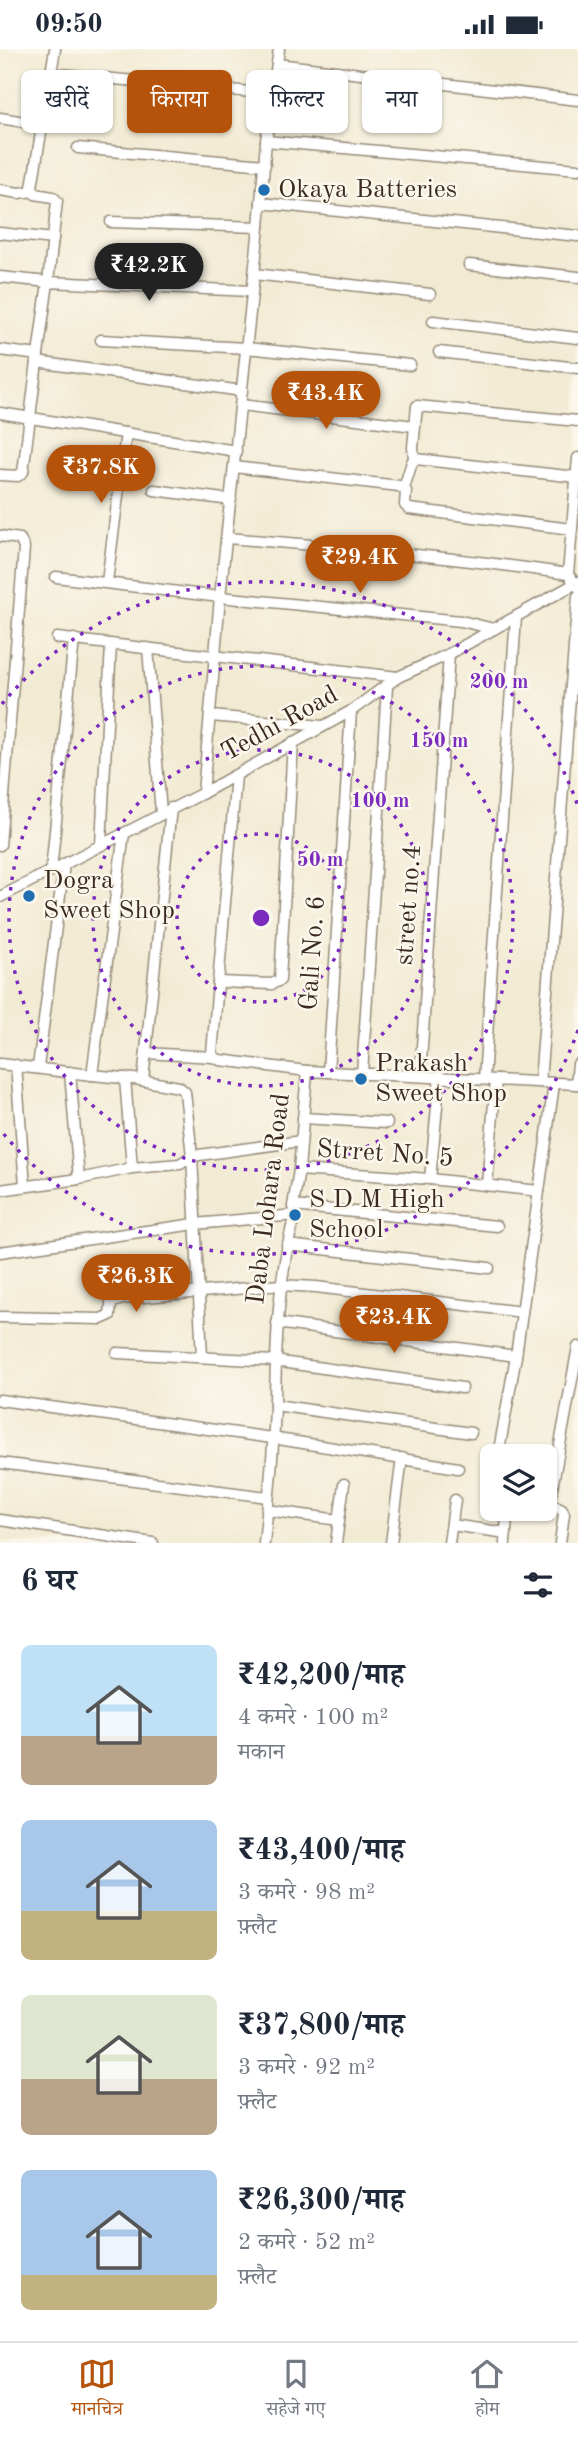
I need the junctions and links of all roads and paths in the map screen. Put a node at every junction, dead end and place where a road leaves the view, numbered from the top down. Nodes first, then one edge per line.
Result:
1 (55, 49) edge
2 (279, 49) edge
3 (277, 64) junction
4 (52, 70) edge
5 (276, 70) edge
6 (113, 79) edge
7 (246, 92) edge
8 (578, 100) edge
9 (0, 118) edge
10 (21, 121) edge
11 (42, 133) edge
12 (267, 133) edge
13 (266, 141) junction
14 (78, 148) dead end
15 (265, 165) junction
16 (578, 169) edge
17 (0, 190) edge
18 (34, 191) junction
19 (261, 203) junction
20 (111, 222) dead end
21 (259, 227) junction
22 (0, 233) edge
23 (578, 236) edge
24 (53, 239) junction
25 (469, 265) dead end
26 (254, 274) junction
27 (0, 277) edge
28 (578, 277) edge
29 (48, 282) junction
30 (252, 291) junction
31 (430, 294) dead end
32 (433, 321) dead end
33 (578, 338) edge
34 (101, 340) dead end
35 (246, 348) junction
36 (0, 350) edge
37 (439, 352) dead end
38 (37, 358) junction
39 (410, 365) dead end
40 (578, 368) edge
41 (243, 391) junction
42 (241, 405) junction
43 (0, 413) edge
44 (29, 416) junction
45 (578, 421) edge
46 (414, 426) junction
47 (125, 433) junction
48 (236, 451) junction
49 (414, 460) junction
50 (578, 460) edge
51 (234, 467) junction
52 (0, 475) edge
53 (576, 477) junction
54 (404, 488) junction
55 (154, 490) dead end
56 (231, 500) junction
57 (572, 529) junction
58 (0, 536) edge
59 (227, 538) junction
60 (56, 577) dead end
61 (107, 582) junction
62 (575, 582) edge
63 (578, 596) edge
64 (220, 597) junction
65 (516, 617) junction
66 (494, 629) junction
67 (57, 638) dead end
68 (74, 639) junction
69 (111, 644) junction
70 (148, 648) junction
71 (449, 654) junction
72 (216, 655) junction
73 (398, 677) junction
74 (387, 687) junction
75 (351, 711) junction
76 (211, 716) junction
77 (323, 726) junction
78 (293, 742) junction
79 (236, 775) junction
80 (203, 793) junction
81 (166, 810) junction
82 (124, 833) junction
83 (0, 845) edge
84 (101, 845) junction
85 (64, 864) junction
86 (51, 871) junction
87 (0, 897) edge
88 (218, 982) junction
89 (146, 1053) junction
90 (213, 1056) junction
91 (0, 1064) edge
92 (16, 1065) junction
93 (578, 1065) edge
94 (38, 1067) junction
95 (307, 1071) junction
96 (70, 1072) junction
97 (328, 1072) junction
98 (362, 1074) junction
99 (92, 1075) junction
100 (420, 1075) junction
101 (440, 1076) junction
102 (125, 1078) junction
103 (490, 1079) junction
104 (140, 1080) junction
105 (540, 1082) junction
106 (554, 1084) junction
107 (577, 1084) edge
108 (303, 1118) junction
109 (387, 1123) dead end
110 (301, 1141) junction
111 (192, 1156) junction
112 (132, 1168) junction
113 (299, 1170) junction
114 (79, 1179) junction
115 (430, 1179) junction
116 (487, 1185) junction
117 (25, 1186) junction
118 (0, 1190) edge
119 (539, 1191) junction
120 (294, 1210) junction
121 (195, 1224) junction
122 (497, 1226) dead end
123 (287, 1245) junction
124 (0, 1252) edge
125 (489, 1268) dead end
126 (279, 1285) junction
127 (200, 1293) junction
128 (522, 1312) junction
129 (0, 1317) edge
130 (277, 1322) junction
131 (578, 1347) edge
132 (117, 1353) dead end
133 (516, 1356) junction
134 (202, 1357) junction
135 (274, 1361) junction
136 (462, 1388) dead end
137 (0, 1400) edge
138 (275, 1405) junction
139 (471, 1433) dead end
140 (272, 1438) junction
141 (500, 1444) edge
142 (402, 1458) junction
143 (0, 1463) edge
144 (458, 1468) dead end
145 (344, 1484) dead end
146 (268, 1497) junction
147 (456, 1500) dead end
148 (267, 1510) junction
149 (0, 1520) edge
150 (339, 1520) junction
151 (452, 1525) junction
152 (506, 1538) edge
153 (153, 1543) edge
154 (264, 1543) edge
155 (336, 1543) edge
156 (391, 1543) edge
157 (449, 1543) edge
158 (560, 1543) edge

1 - 4 street
2 - 3 street
3 - 5 street
3 - 8 street
6 - 7 street
9 - 10 street
11 - 18 street
12 - 13 street
13 - 15 street
13 - 16 street
14 - 15 street
15 - 19 street
17 - 18 street
18 - 24 street
19 - 21 street
19 - 23 street
20 - 21 street
21 - 26 street
22 - 24 street
24 - 29 street
25 - 28 street
26 - 30 street
26 - 31 street
27 - 29 street
29 - 30 street
29 - 38 street
30 - 35 street
32 - 33 street
34 - 35 street
35 - 39 street
35 - 41 street
36 - 38 street
37 - 40 street
38 - 41 street
38 - 44 street
41 - 42 street
42 - 46 street
42 - 48 street
43 - 44 street
44 - 47 street
44 - 52 street
45 - 46 street
46 - 49 street
47 - 48 street
47 - 61 street
48 - 51 street
49 - 53 street
49 - 54 street
50 - 53 street
51 - 54 street
51 - 56 street
53 - 57 street
54 - 57 street
55 - 56 street
56 - 59 street
57 - 62 street
58 - 83 street
59 - 62 street
59 - 64 street
60 - 61 street
61 - 64 street
62 - 65 street, Tedhi Road
63 - 105 street
64 - 66 street
64 - 72 street
65 - 66 street, Tedhi Road
65 - 103 street
66 - 71 street, Tedhi Road
67 - 68 street
68 - 69 street
68 - 86 street
69 - 70 street
69 - 84 street
70 - 72 street
70 - 81 street
71 - 73 street, Tedhi Road
71 - 100 street, street no.4
72 - 73 street
72 - 76 street
73 - 74 street, Tedhi Road
74 - 75 street, Tedhi Road
74 - 98 street
75 - 77 street, Tedhi Road
75 - 97 street, Gali No. 6
76 - 77 street
76 - 80 street
77 - 78 street, Tedhi Road
78 - 79 street, Tedhi Road
78 - 88 street
79 - 80 street, Tedhi Road
79 - 88 street
80 - 81 street, Tedhi Road
81 - 82 street, Tedhi Road
81 - 89 street
82 - 84 street, Tedhi Road
82 - 99 street
84 - 85 street, Tedhi Road
85 - 86 street, Tedhi Road
85 - 94 street
86 - 87 street, Tedhi Road
88 - 90 street
89 - 90 street, Daba Lohara Road
89 - 104 street
90 - 95 street, Daba Lohara Road
91 - 92 street
92 - 94 street
92 - 117 street
93 - 107 street
94 - 96 street
95 - 97 street
95 - 108 street, Daba Lohara Road
96 - 99 street
96 - 114 street
97 - 98 street
98 - 100 street
99 - 102 street
100 - 101 street
101 - 103 street
101 - 115 street
102 - 104 street
102 - 112 street
103 - 105 street
103 - 116 street
104 - 111 street
105 - 106 street
106 - 107 street
106 - 119 street
108 - 109 street
108 - 110 street, Daba Lohara Road
110 - 111 street
110 - 113 street, Daba Lohara Road
111 - 112 street
111 - 121 street
112 - 114 street
113 - 115 street, Strret No. 5
113 - 120 street, Daba Lohara Road
114 - 117 street
115 - 116 street, Strret No. 5
116 - 119 street, Strret No. 5
117 - 118 street
119 - 128 street
120 - 121 street
120 - 122 street
120 - 123 street, Daba Lohara Road
121 - 124 street
121 - 127 street
123 - 125 street
123 - 126 street, Daba Lohara Road
126 - 127 street
126 - 128 street
126 - 130 street, Daba Lohara Road
127 - 129 street
127 - 134 street
128 - 133 street
130 - 133 street
130 - 135 street, Daba Lohara Road
131 - 158 street
132 - 134 street
133 - 141 street
134 - 135 street
135 - 136 street
135 - 138 street, Daba Lohara Road
137 - 140 street
138 - 139 street
138 - 140 street, Daba Lohara Road
140 - 142 street
140 - 146 street, Daba Lohara Road
142 - 144 street
142 - 156 street
143 - 146 street
145 - 150 street
146 - 148 street, Daba Lohara Road
147 - 151 street
148 - 150 street
148 - 154 street, Daba Lohara Road
149 - 153 street
150 - 155 street
151 - 152 street
151 - 157 street

